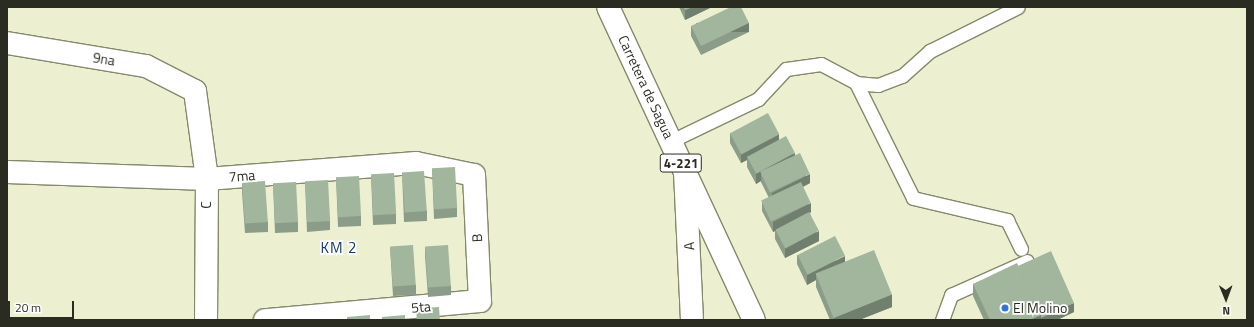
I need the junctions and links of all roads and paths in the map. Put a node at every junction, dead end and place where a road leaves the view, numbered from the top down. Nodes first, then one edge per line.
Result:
1 (608, 7) edge
2 (1018, 7) edge
3 (7, 43) edge
4 (856, 83) junction
5 (195, 92) joint
6 (671, 141) junction
7 (7, 172) edge
8 (685, 172) junction
9 (474, 175) joint
10 (207, 179) junction
11 (480, 302) joint
12 (206, 320) edge
13 (265, 320) edge
14 (692, 320) edge
15 (754, 320) edge
16 (942, 320) edge

1 - 6 street, Carretera de Sagua / 4-221
2 - 4 lane
3 - 5 street, 9na
4 - 6 lane
4 - 16 lane
5 - 10 street, C
6 - 8 street, Carretera de Sagua / 4-221
7 - 10 street, 7ma
8 - 14 street, A
8 - 15 street, Carretera de Sagua / 4-221
9 - 10 street, 7ma
9 - 11 street, B
10 - 12 street, C
11 - 13 street, 5ta

